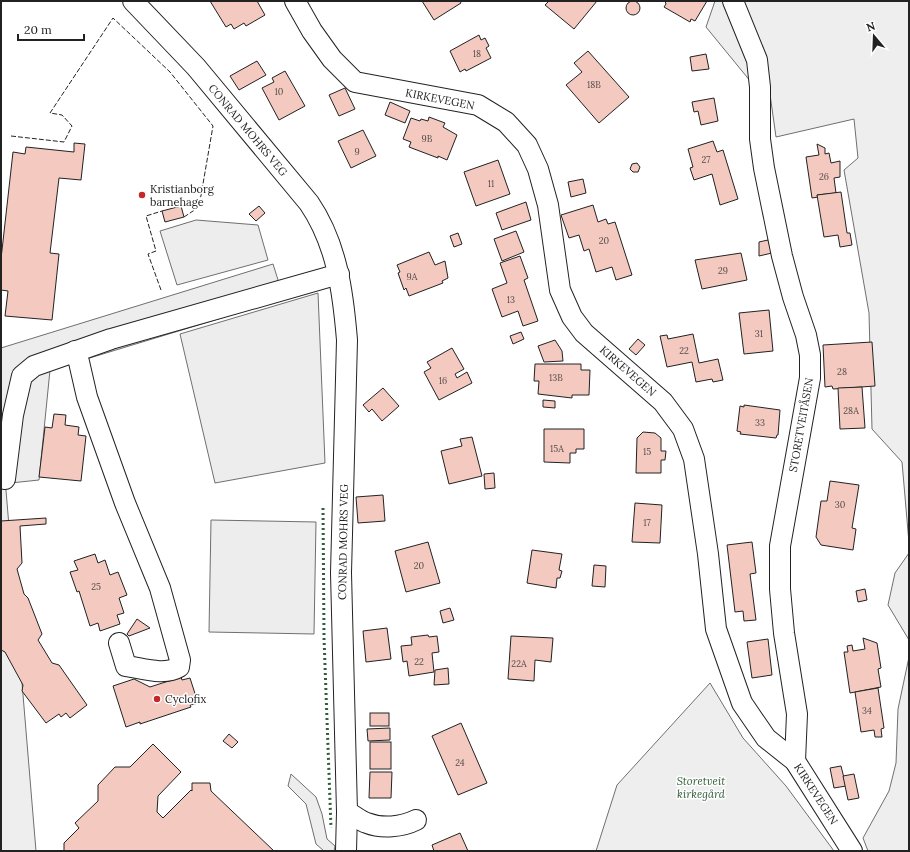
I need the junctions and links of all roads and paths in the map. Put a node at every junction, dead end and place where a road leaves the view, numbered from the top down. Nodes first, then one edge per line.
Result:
1 (133, 1) edge
2 (295, 1) edge
3 (733, 1) edge
4 (339, 274) junction
5 (75, 351) junction
6 (5, 479) dead end
7 (119, 643) dead end
8 (795, 761) junction
9 (347, 812) junction
10 (416, 820) dead end
11 (346, 851) edge
12 (852, 851) edge

1 - 4 street, CONRAD MOHRS VEG
2 - 8 street, KIRKEVEGEN
3 - 8 street, STORETVEITÅSEN
4 - 5 street
4 - 9 street, CONRAD MOHRS VEG
5 - 6 street
5 - 7 street
8 - 12 street, KIRKEVEGEN
9 - 10 street
9 - 11 street, CONRAD MOHRS VEG

